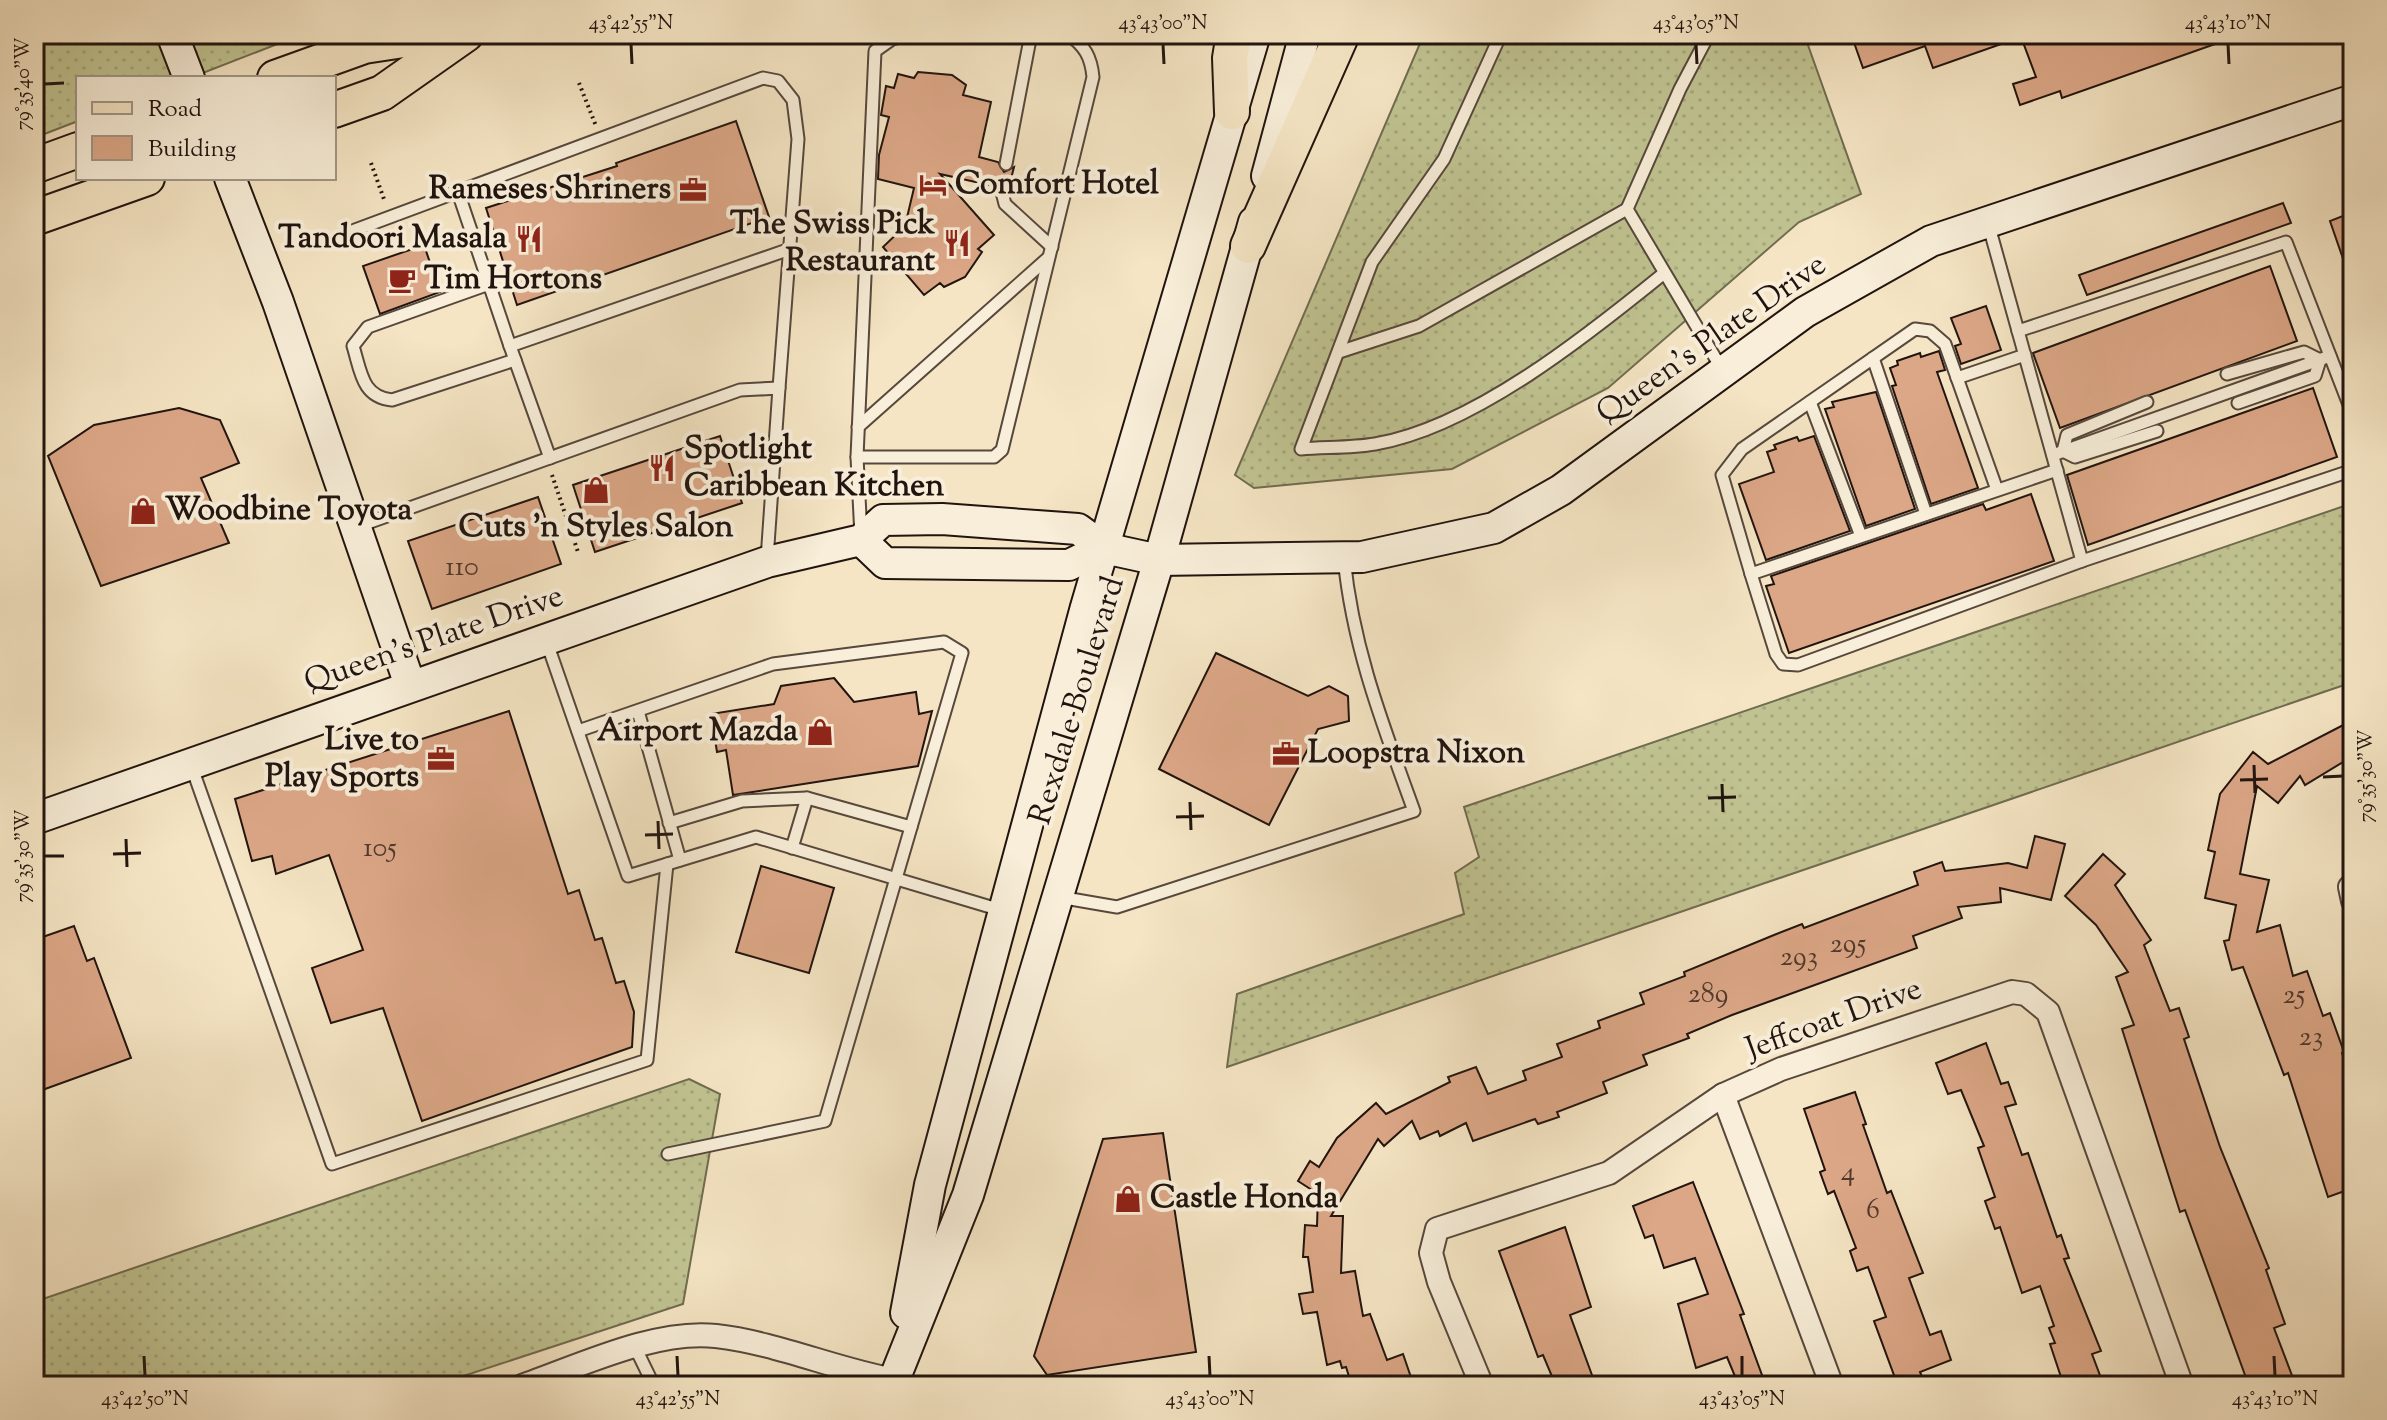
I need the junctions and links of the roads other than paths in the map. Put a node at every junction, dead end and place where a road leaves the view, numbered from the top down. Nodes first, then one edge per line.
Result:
1 (172, 34) edge
2 (443, 34) edge
3 (466, 34) edge
4 (912, 34) edge
5 (1031, 34) edge
6 (1068, 34) edge
7 (1234, 34) edge
8 (1255, 34) edge
9 (1305, 34) edge
10 (1342, 34) edge
11 (1501, 34) edge
12 (1709, 34) edge
13 (188, 76) edge
14 (281, 76) edge
15 (2353, 100) edge
16 (336, 109) edge
17 (1232, 112) junction
18 (76, 151) edge
19 (1006, 164) dead end
20 (34, 166) edge
21 (141, 180) edge
22 (231, 180) edge
23 (1001, 188) dead end
24 (458, 192) junction
25 (1627, 209) junction
26 (34, 218) edge
27 (1988, 222) junction
28 (347, 233) dead end
29 (1248, 246) junction
30 (790, 249) junction
31 (1050, 252) junction
32 (1663, 274) junction
33 (489, 284) junction
34 (2018, 331) junction
35 (510, 346) junction
36 (1339, 352) junction
37 (2025, 355) junction
38 (1873, 358) junction
39 (2325, 358) junction
40 (515, 360) junction
41 (1723, 372) junction
42 (2227, 374) dead end
43 (1957, 378) junction
44 (779, 388) junction
45 (1810, 402) junction
46 (2147, 402) dead end
47 (2238, 403) dead end
48 (2353, 415) edge
49 (858, 427) junction
50 (2157, 431) dead end
51 (2058, 453) junction
52 (857, 457) junction
53 (548, 459) junction
54 (2057, 470) junction
55 (2353, 470) edge
56 (1997, 490) junction
57 (1926, 514) junction
58 (354, 528) junction
59 (1861, 536) junction
60 (861, 540) junction
61 (1104, 548) junction
62 (1344, 557) junction
63 (1159, 560) junction
64 (2082, 561) junction
65 (767, 562) junction
66 (1751, 574) junction
67 (546, 640) junction
68 (410, 685) junction
69 (638, 711) junction
70 (578, 731) junction
71 (191, 763) junction
72 (807, 798) junction
73 (34, 819) edge
74 (669, 823) junction
75 (911, 827) junction
76 (792, 848) junction
77 (680, 860) junction
78 (667, 864) junction
79 (896, 879) junction
80 (2353, 884) edge
81 (1057, 897) junction
82 (2353, 901) edge
83 (1005, 911) junction
84 (1723, 1095) junction
85 (668, 1154) dead end
86 (635, 1347) junction
87 (893, 1383) edge
88 (522, 1386) edge
89 (654, 1386) edge
90 (1482, 1386) edge
91 (1832, 1386) edge
92 (2182, 1386) edge

1 - 13 street
2 - 14 main road
3 - 16 main road
4 - 49 lane
5 - 19 lane
6 - 31 lane
7 - 17 main road
8 - 17 street, Rexdale Boulevard
9 - 29 street, Rexdale Boulevard
10 - 29 main road
11 - 36 lane
12 - 25 lane
15 - 27 street, Queen's Plate Drive
17 - 61 street, Rexdale Boulevard
18 - 20 main road
21 - 26 main road
22 - 58 street
23 - 31 lane
24 - 28 lane
24 - 30 lane
24 - 33 lane
25 - 32 lane
25 - 36 lane
27 - 34 lane
27 - 41 street, Queen's Plate Drive
29 - 63 street, Rexdale Boulevard
30 - 35 lane
30 - 44 lane
31 - 49 lane
31 - 52 lane
32 - 36 lane
32 - 41 lane
33 - 35 lane
33 - 40 lane
34 - 37 lane
34 - 39 lane
35 - 40 lane
37 - 43 lane
37 - 51 lane
38 - 43 lane
38 - 45 lane
38 - 57 lane
39 - 42 lane
39 - 47 lane
39 - 48 lane
39 - 51 lane
40 - 53 lane
41 - 62 street, Queen's Plate Drive
43 - 56 lane
44 - 53 lane
44 - 65 lane
45 - 59 lane
45 - 66 lane
46 - 51 lane
49 - 52 lane
50 - 51 lane
51 - 54 lane
52 - 60 lane
53 - 58 lane
54 - 56 lane
54 - 64 lane
55 - 64 lane
56 - 57 lane
57 - 59 lane
58 - 68 street
59 - 66 lane
60 - 61 street
60 - 61 street, Queen's Plate Drive
60 - 65 street, Queen's Plate Drive
61 - 63 street, Queen's Plate Drive
61 - 83 street, Rexdale Boulevard
62 - 63 street, Queen's Plate Drive
62 - 81 lane
63 - 81 street, Rexdale Boulevard
64 - 66 lane
65 - 67 street, Queen's Plate Drive
67 - 68 street, Queen's Plate Drive
67 - 70 lane
68 - 71 street, Queen's Plate Drive
69 - 70 lane
69 - 74 lane
69 - 75 lane
70 - 78 lane
71 - 73 street, Queen's Plate Drive
71 - 78 lane
72 - 74 lane
72 - 75 lane
72 - 76 lane
74 - 77 lane
75 - 79 lane
76 - 77 lane
76 - 79 lane
77 - 78 lane
79 - 83 lane
79 - 85 lane
80 - 82 street
81 - 87 street, Rexdale Boulevard
83 - 87 street, Rexdale Boulevard
84 - 90 street, Jeffcoat Drive
84 - 91 street
84 - 92 street, Jeffcoat Drive
86 - 87 street
86 - 88 street
86 - 89 lane

